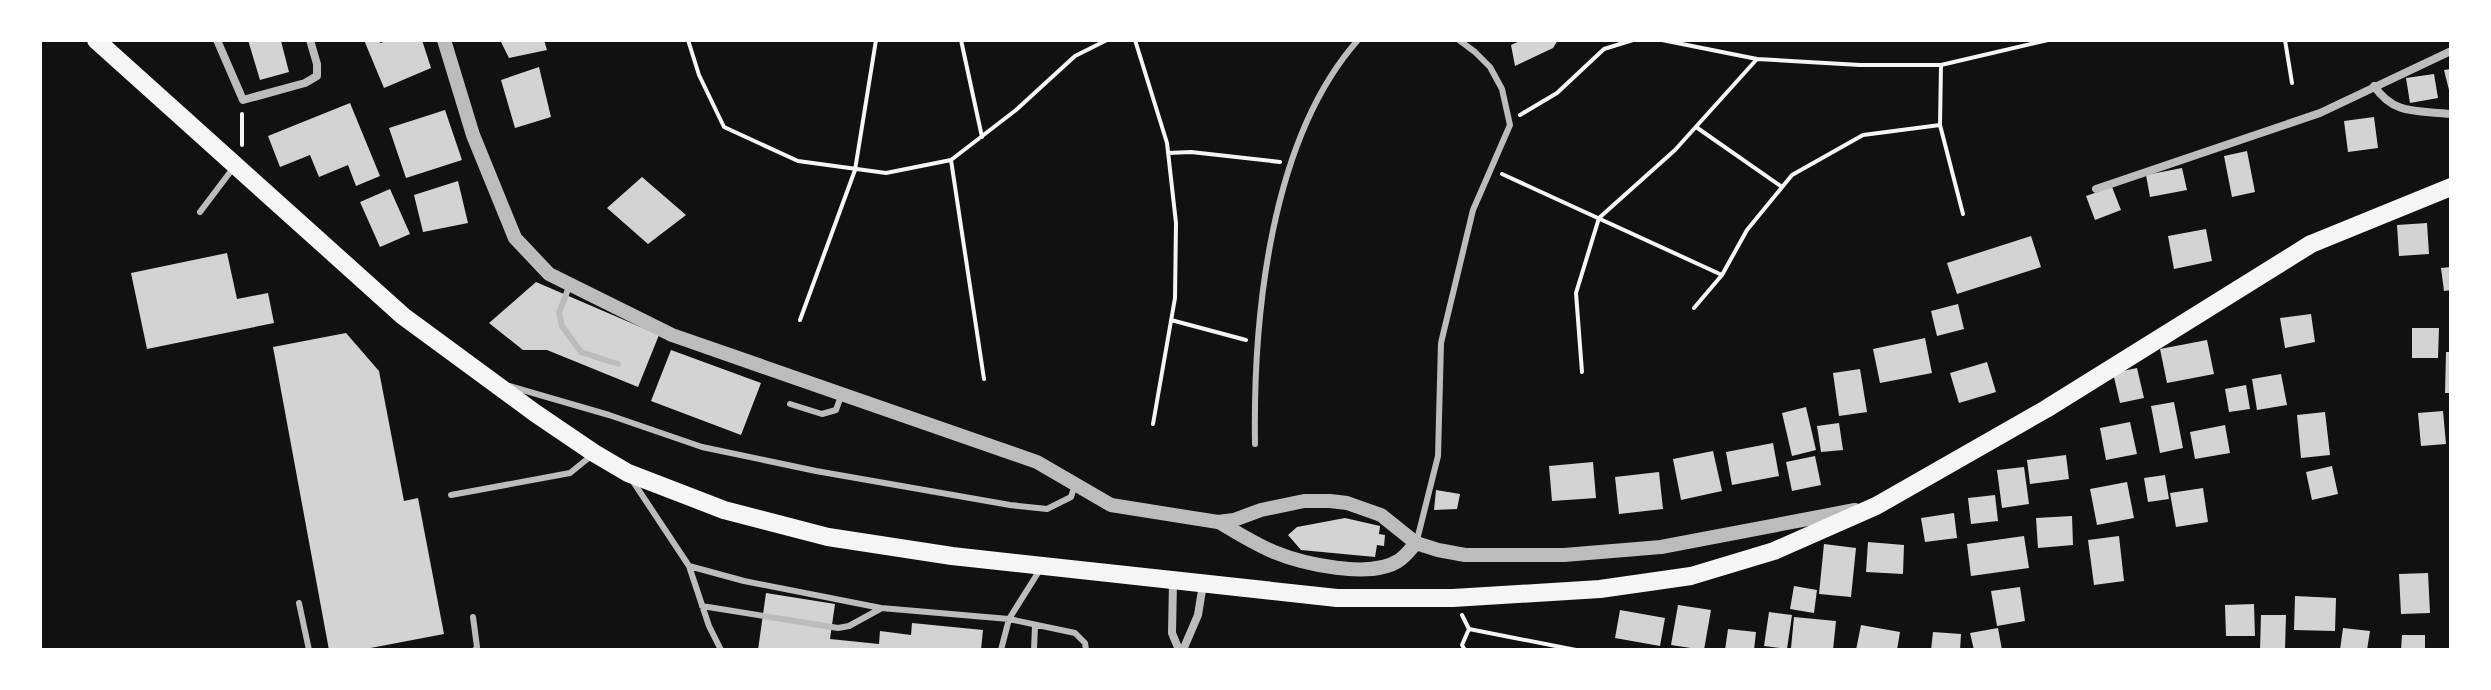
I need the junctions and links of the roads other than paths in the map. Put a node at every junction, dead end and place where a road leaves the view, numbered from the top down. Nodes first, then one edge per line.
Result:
1 (96, 40) edge
2 (217, 40) edge
3 (310, 40) edge
4 (444, 40) edge
5 (1358, 40) edge
6 (1459, 40) edge
7 (2451, 51) edge
8 (2374, 86) junction
9 (2451, 114) edge
10 (238, 170) junction
11 (2451, 187) edge
12 (2096, 189) dead end
13 (200, 212) dead end
14 (570, 284) junction
15 (618, 364) dead end
16 (493, 382) junction
17 (842, 393) junction
18 (790, 404) dead end
19 (1255, 444) dead end
20 (594, 453) junction
21 (628, 473) junction
22 (1075, 485) junction
23 (451, 495) dead end
24 (1876, 506) junction
25 (1218, 522) junction
26 (1416, 543) junction
27 (689, 566) junction
28 (1043, 566) junction
29 (1173, 581) junction
30 (1203, 584) junction
31 (299, 603) dead end
32 (702, 606) junction
33 (881, 608) junction
34 (473, 617) dead end
35 (1009, 619) junction
36 (1035, 626) junction
37 (309, 650) edge
38 (475, 650) edge
39 (721, 650) edge
40 (1001, 650) edge
41 (1034, 650) edge
42 (1086, 650) edge
43 (1181, 650) edge

1 - 10 main road
2 - 3 street
4 - 14 street
5 - 19 lane
6 - 26 lane
7 - 8 street
8 - 9 street
8 - 12 street
10 - 13 lane
10 - 16 main road
11 - 24 main road
14 - 15 lane
14 - 17 street
16 - 20 main road
16 - 22 lane
17 - 18 lane
17 - 22 street
20 - 21 main road
20 - 23 lane
21 - 27 lane
21 - 28 main road
22 - 25 street
24 - 26 street
24 - 30 main road
25 - 26 street
25 - 26 street
27 - 32 lane
27 - 33 lane
28 - 29 main road
28 - 35 lane
29 - 30 main road
29 - 43 street
30 - 43 street
31 - 37 lane
32 - 33 lane
32 - 39 lane
33 - 35 lane
34 - 38 lane
35 - 36 lane
35 - 40 lane
36 - 41 lane
36 - 42 lane

